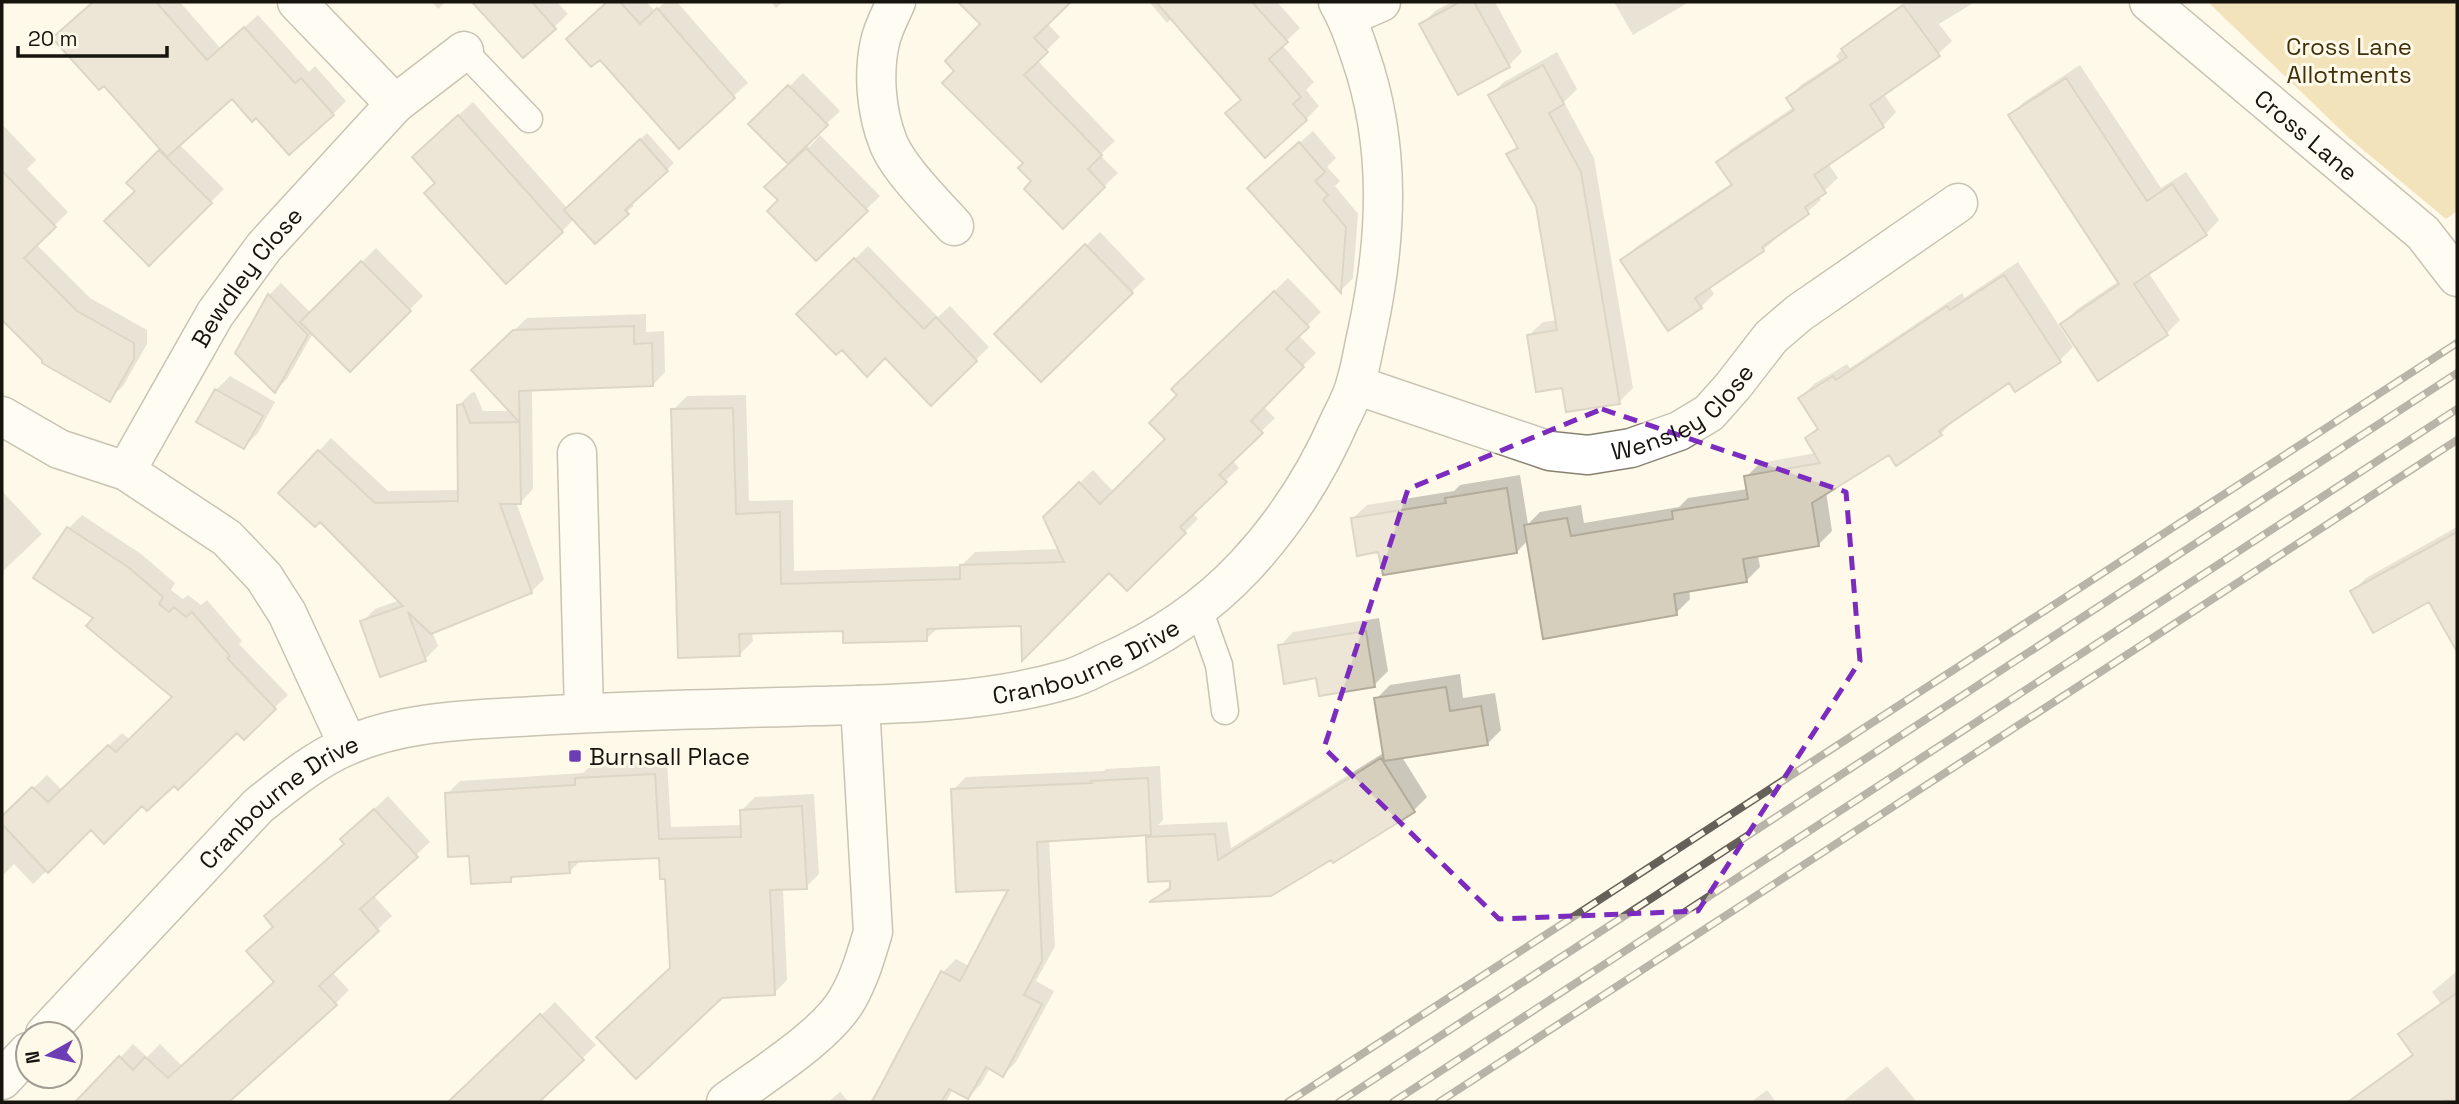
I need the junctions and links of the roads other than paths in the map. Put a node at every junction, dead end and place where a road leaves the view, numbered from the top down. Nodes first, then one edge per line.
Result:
1 (297, 2) edge
2 (896, 2) edge
3 (2149, 2) edge
4 (1355, 7) edge
5 (464, 51) joint
6 (396, 104) junction
7 (529, 118) dead end
8 (1958, 203) dead end
9 (954, 226) dead end
10 (2457, 277) edge
11 (1356, 385) junction
12 (2, 416) edge
13 (577, 453) dead end
14 (126, 471) junction
15 (1199, 609) junction
16 (860, 705) junction
17 (1225, 711) dead end
18 (584, 713) junction
19 (348, 745) junction
20 (58, 1020) edge
21 (14, 1067) edge
22 (2, 1080) edge
23 (726, 1102) edge

1 - 6 street
2 - 9 street
3 - 10 street, Cross Lane
4 - 11 street, Cranbourne Drive
5 - 6 street, Bewdley Close
5 - 7 lane
6 - 14 street, Bewdley Close
8 - 11 street, Wensley Close
11 - 15 street, Cranbourne Drive
12 - 14 street
13 - 18 street
14 - 19 street
15 - 16 street, Cranbourne Drive
15 - 17 lane
16 - 18 street, Cranbourne Drive
16 - 23 street
18 - 19 street, Cranbourne Drive
19 - 20 street, Cranbourne Drive
21 - 22 street

